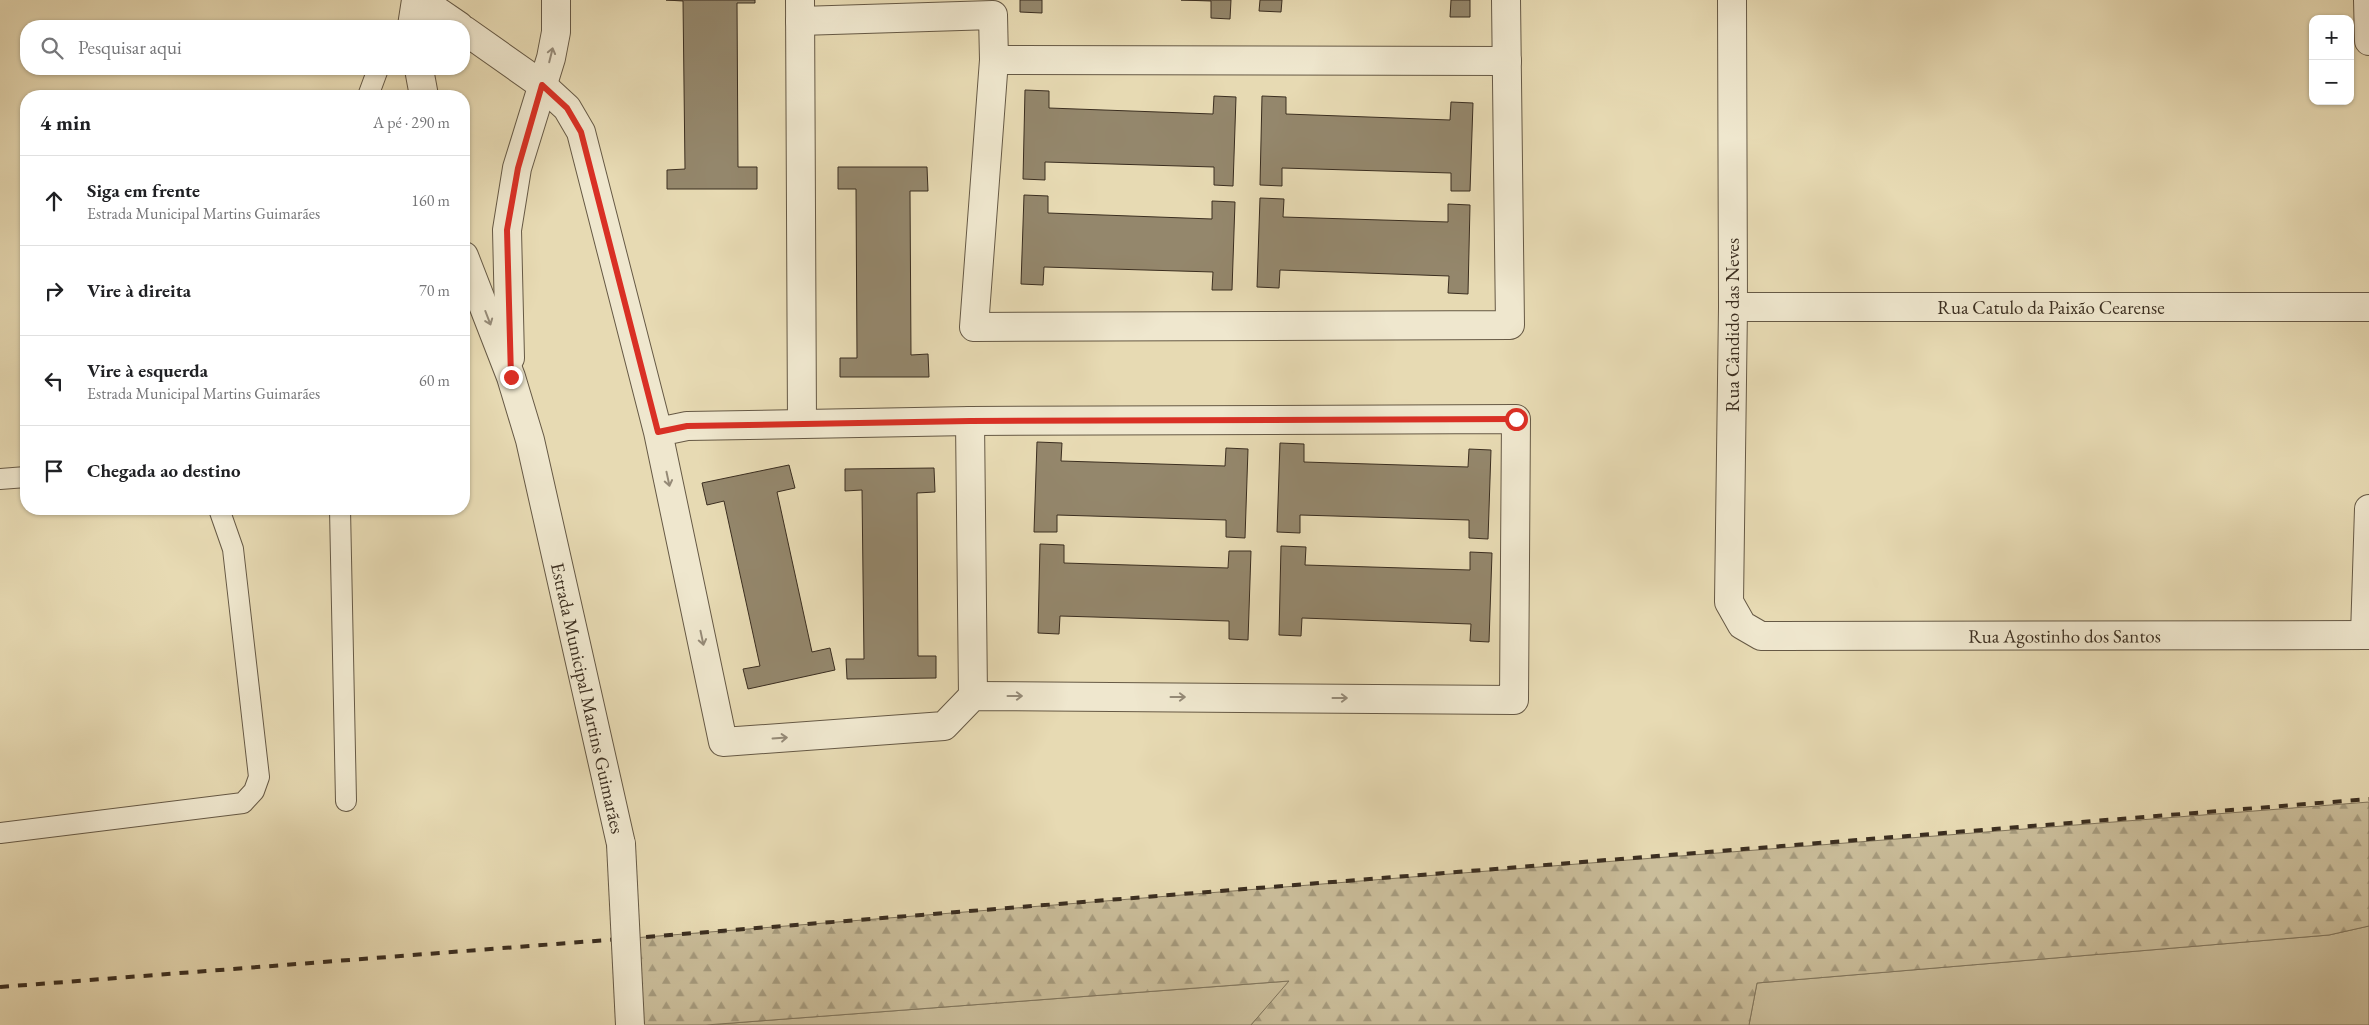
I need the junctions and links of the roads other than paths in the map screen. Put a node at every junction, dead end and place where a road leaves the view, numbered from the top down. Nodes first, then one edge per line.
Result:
1 (556, 0) edge
2 (1506, 0) edge
3 (1732, 0) edge
4 (2368, 0) edge
5 (800, 11) edge
6 (414, 15) edge
7 (434, 20) edge
8 (470, 34) edge
9 (2369, 41) edge
10 (994, 60) junction
11 (1506, 61) junction
12 (376, 75) edge
13 (420, 75) edge
14 (542, 85) junction
15 (370, 90) edge
16 (423, 90) edge
17 (470, 271) edge
18 (1733, 307) junction
19 (2369, 307) edge
20 (511, 377) junction
21 (970, 421) junction
22 (802, 424) junction
23 (658, 432) junction
24 (20, 478) edge
25 (0, 480) edge
26 (2369, 509) edge
27 (221, 515) edge
28 (340, 515) edge
29 (2367, 635) edge
30 (1761, 636) joint
31 (973, 696) junction
32 (346, 800) dead end
33 (0, 833) edge
34 (630, 1025) edge

14 -> 1 street, Estrada Municipal Martins Guimarães
2 - 11 street
3 - 18 street, Rua Cândido das Neves
4 - 9 street
5 - 10 street
5 - 22 street
6 - 7 street
8 - 14 street
10 - 11 street
10 - 11 street
12 - 15 lane
13 - 16 street
14 - 20 street, Estrada Municipal Martins Guimarães
14 - 23 street
17 -> 20 street, Estrada Municipal Martins Guimarães
18 - 19 street, Rua Catulo da Paixão Cearense
18 - 30 street, Rua Cândido das Neves
20 - 34 street, Estrada Municipal Martins Guimarães, bridge
21 - 22 street
21 - 31 street
31 -> 21 street
22 - 23 street
23 -> 31 street
24 - 25 lane
26 - 29 street
27 - 33 lane
28 - 32 lane
29 - 30 street, Rua Agostinho dos Santos

